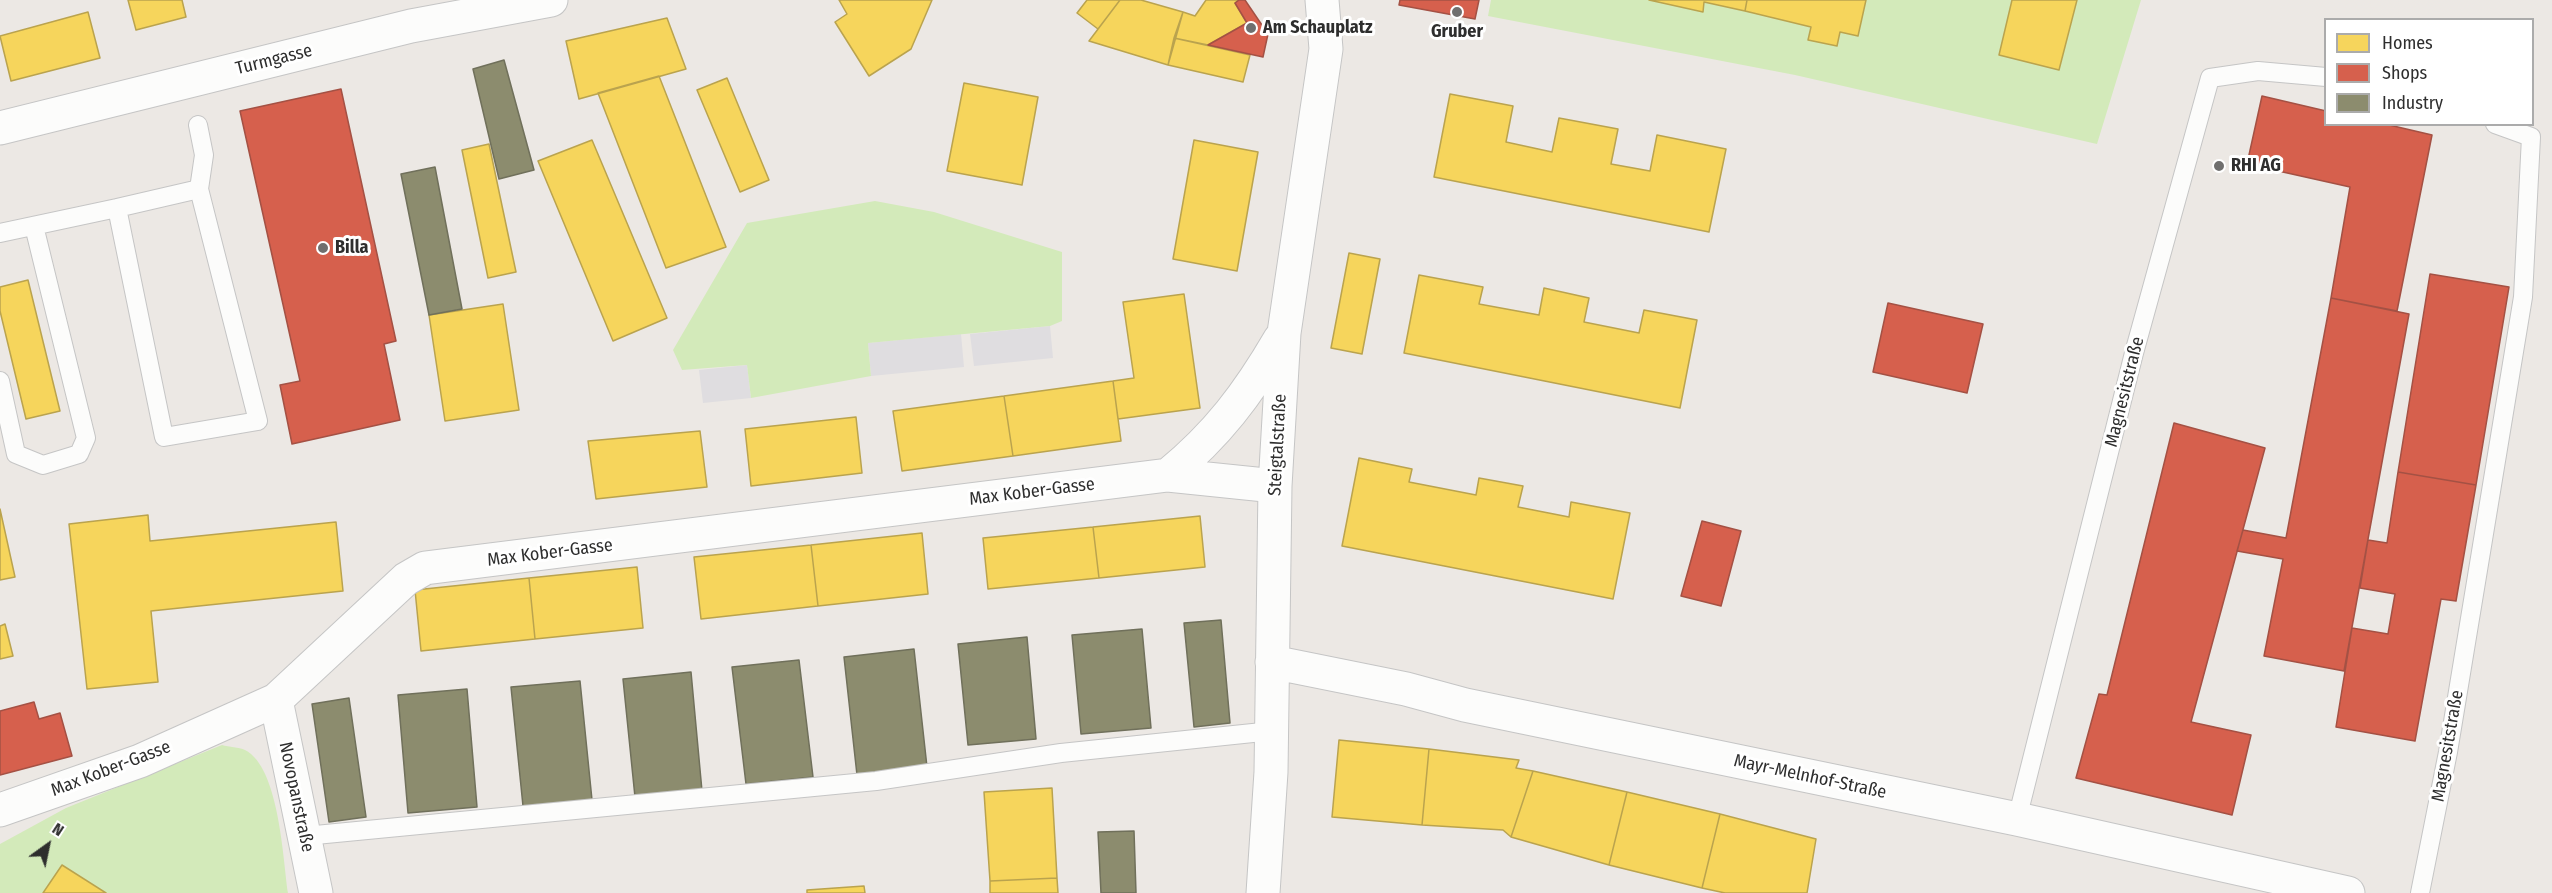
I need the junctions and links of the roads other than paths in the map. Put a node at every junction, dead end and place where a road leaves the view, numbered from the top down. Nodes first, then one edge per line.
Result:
1 (551, 0) edge
2 (1322, 0) edge
3 (2324, 77) edge
4 (198, 125) dead end
5 (2500, 126) edge
6 (0, 128) edge
7 (199, 189) junction
8 (117, 208) junction
9 (34, 226) junction
10 (0, 233) edge
11 (1284, 333) junction
12 (0, 381) edge
13 (1168, 475) junction
14 (1275, 486) junction
15 (1272, 662) junction
16 (276, 700) junction
17 (1272, 731) junction
18 (0, 810) edge
19 (2017, 819) junction
20 (305, 836) junction
21 (316, 893) edge
22 (1263, 893) edge
23 (2348, 893) edge
24 (2420, 893) edge

1 - 6 street, Turmgasse
2 - 11 street, Steigtalstraße
3 - 19 lane, Magnesitstraße
4 - 7 lane
5 - 24 lane, Magnesitstraße
7 - 8 lane
7 - 8 lane
8 - 9 lane
9 - 10 lane
9 - 12 lane
11 - 13 street
11 - 14 street, Steigtalstraße
13 - 14 street, Max Kober-Gasse
13 - 16 street, Max Kober-Gasse
14 - 15 street, Steigtalstraße
15 - 17 street, Steigtalstraße
15 - 19 street, Mayr-Melnhof-Straße
16 - 18 street, Max Kober-Gasse
16 - 20 street, Novopanstraße
17 - 20 lane
17 - 22 street, Steigtalstraße
19 - 23 street, Mayr-Melnhof-Straße
20 - 21 street, Novopanstraße

